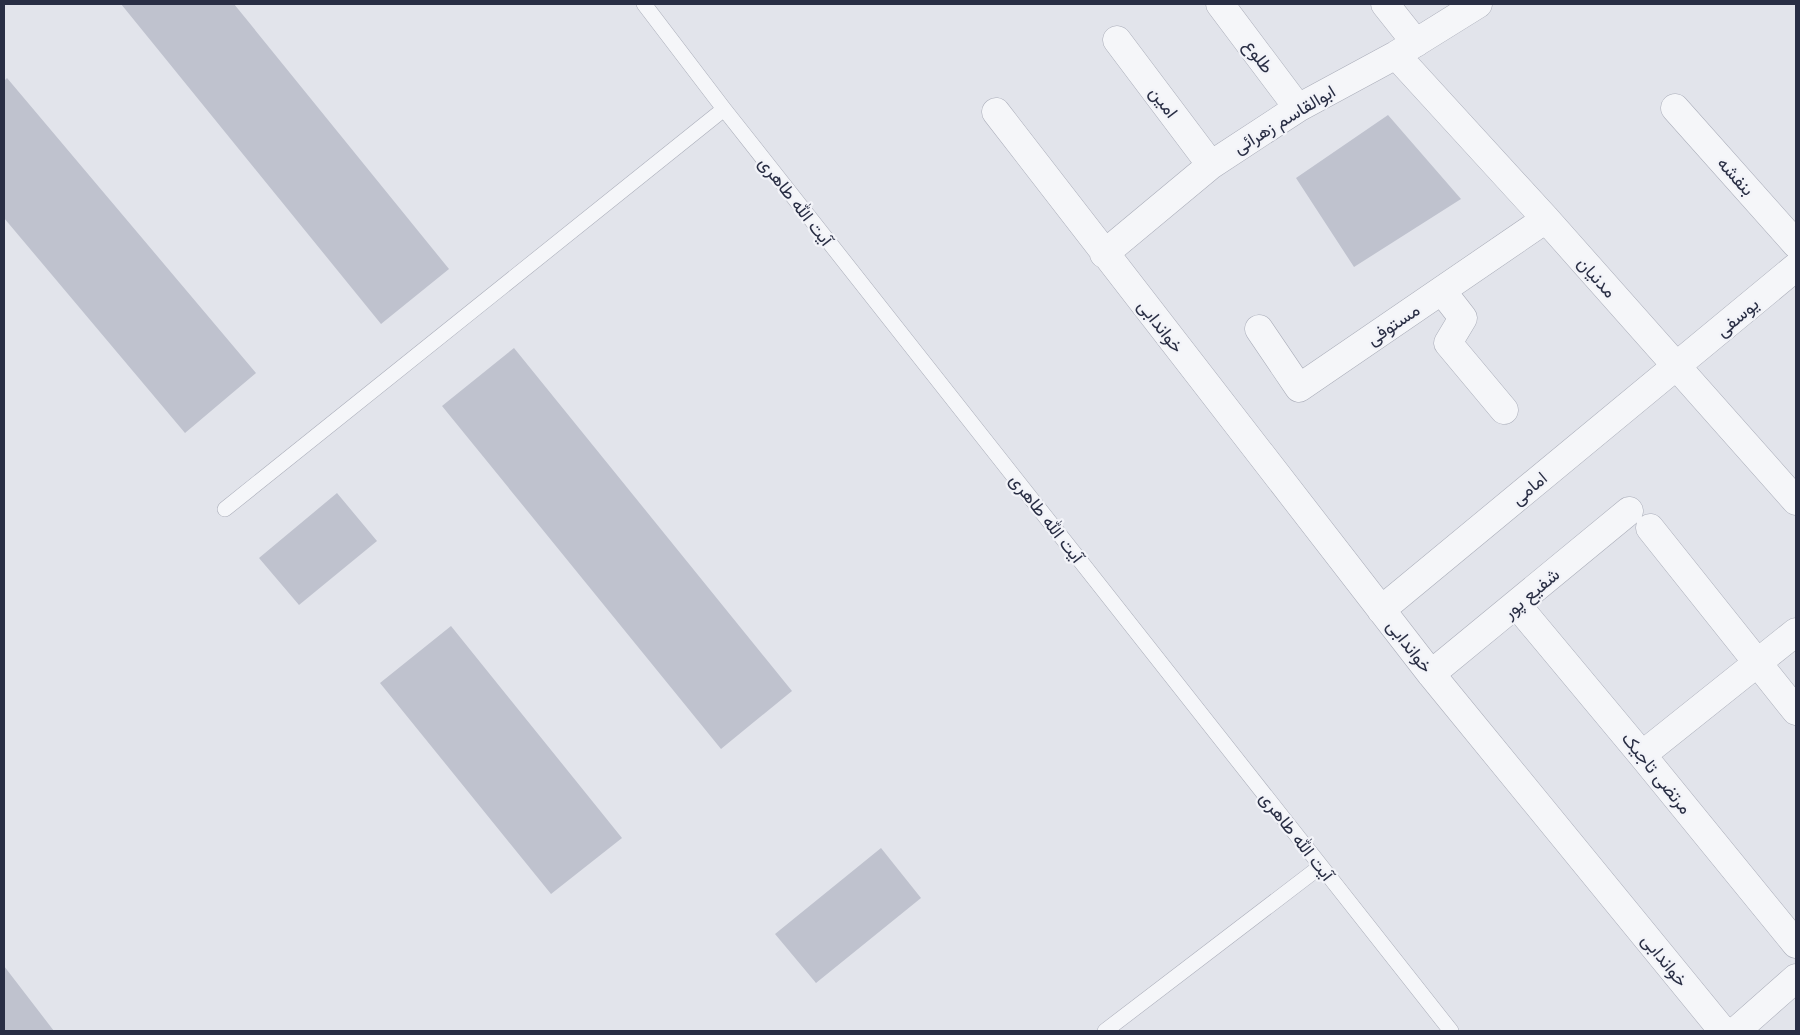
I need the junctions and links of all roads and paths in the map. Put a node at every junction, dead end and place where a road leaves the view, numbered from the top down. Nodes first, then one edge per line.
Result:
1 (644, 4) edge
2 (1220, 4) edge
3 (1385, 4) edge
4 (1478, 4) edge
5 (1117, 40) dead end
6 (1406, 49) junction
7 (1298, 108) junction
8 (1675, 108) dead end
9 (724, 109) junction
10 (996, 112) dead end
11 (1210, 164) junction
12 (1546, 220) junction
13 (1796, 244) edge
14 (1104, 254) junction
15 (1796, 267) edge
16 (1442, 291) junction
17 (1259, 330) dead end
18 (1677, 366) junction
19 (1504, 410) dead end
20 (1796, 501) edge
21 (225, 509) dead end
22 (1629, 511) dead end
23 (1650, 528) dead end
24 (1516, 605) junction
25 (1381, 610) junction
26 (1796, 632) edge
27 (1758, 663) junction
28 (1431, 674) junction
29 (1796, 711) edge
30 (1642, 755) junction
31 (1321, 866) junction
32 (1796, 944) edge
33 (1796, 978) edge
34 (1105, 1031) edge
35 (1451, 1031) edge
36 (1723, 1031) edge
37 (1736, 1031) edge

1 - 9 lane, آیت الله طاهری
2 - 7 street, طلوع
3 - 6 street, مدنیان
4 - 6 street, ابوالقاسم زهرائی
5 - 11 street, امین
6 - 7 street, ابوالقاسم زهرائی
6 - 12 street, مدنیان
7 - 11 street, ابوالقاسم زهرائی
8 - 13 street, بنفشه
9 - 21 lane
9 - 31 lane, آیت الله طاهری
10 - 14 street, خواندابی
11 - 14 street, ابوالقاسم زهرائی
12 - 16 street, مستوفی
12 - 18 street, مدنیان
14 - 25 street, خواندابی
15 - 18 street, یوسفی
16 - 17 street, مستوفی
16 - 19 street
18 - 20 street, مدنیان
18 - 25 street, امامی
22 - 24 street, شفیع پور
23 - 27 street
24 - 28 street, شفیع پور
24 - 30 street, مرتضی تاجیک
25 - 28 street, خواندابی
26 - 27 street
27 - 29 street
27 - 30 street
28 - 36 street, خواندابی
30 - 32 street, مرتضی تاجیک
31 - 34 lane
31 - 35 lane, آیت الله طاهری
33 - 37 street

